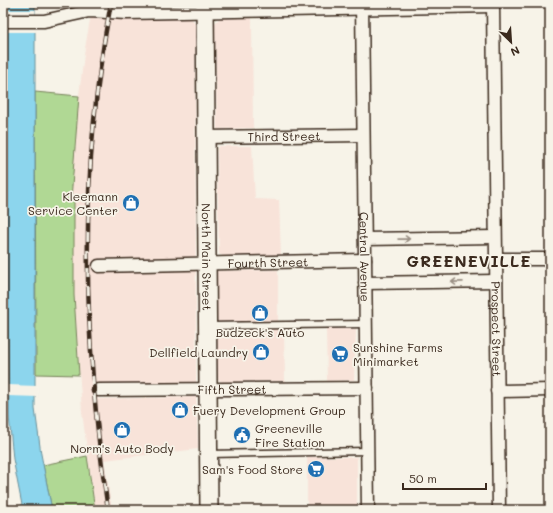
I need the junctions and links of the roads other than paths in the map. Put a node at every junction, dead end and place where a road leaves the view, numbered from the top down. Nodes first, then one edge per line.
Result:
1 (493, 5) edge
2 (362, 6) edge
3 (205, 7) edge
4 (4, 21) edge
5 (363, 135) junction
6 (205, 137) junction
7 (496, 238) junction
8 (365, 239) junction
9 (496, 259) junction
10 (550, 259) edge
11 (365, 260) junction
12 (206, 264) junction
13 (99, 266) dead end
14 (496, 281) junction
15 (365, 282) junction
16 (366, 324) junction
17 (206, 326) junction
18 (367, 388) junction
19 (98, 390) dead end
20 (207, 390) junction
21 (550, 390) edge
22 (497, 391) junction
23 (368, 451) junction
24 (208, 454) junction
25 (209, 510) edge
26 (368, 510) edge
27 (499, 510) edge

1 - 2 street
1 - 7 street, Prospect Street
2 - 3 street
2 - 5 street, Central Avenue
3 - 4 street
3 - 6 main road, North Main Street
5 - 6 street, Third Street
5 - 8 street, Central Avenue
6 - 12 main road, North Main Street
8 -> 7 street
7 - 9 street, Prospect Street
8 - 11 street, Central Avenue
9 - 10 street
9 - 14 street, Prospect Street
11 - 12 street, Fourth Street
11 - 15 street, Central Avenue
12 - 13 street, Fourth Street
12 - 17 main road, North Main Street
14 -> 15 street
14 - 22 street, Prospect Street
15 - 16 street, Central Avenue
16 - 17 lane
16 - 18 street, Central Avenue
17 - 20 main road, North Main Street
18 - 20 street, Fifth Street
18 - 23 street, Central Avenue
19 - 20 street, Fifth Street
20 - 24 main road, North Main Street
21 - 22 street
22 - 27 street, Prospect Street
23 - 24 lane
23 - 26 street, Central Avenue
24 - 25 main road, North Main Street

